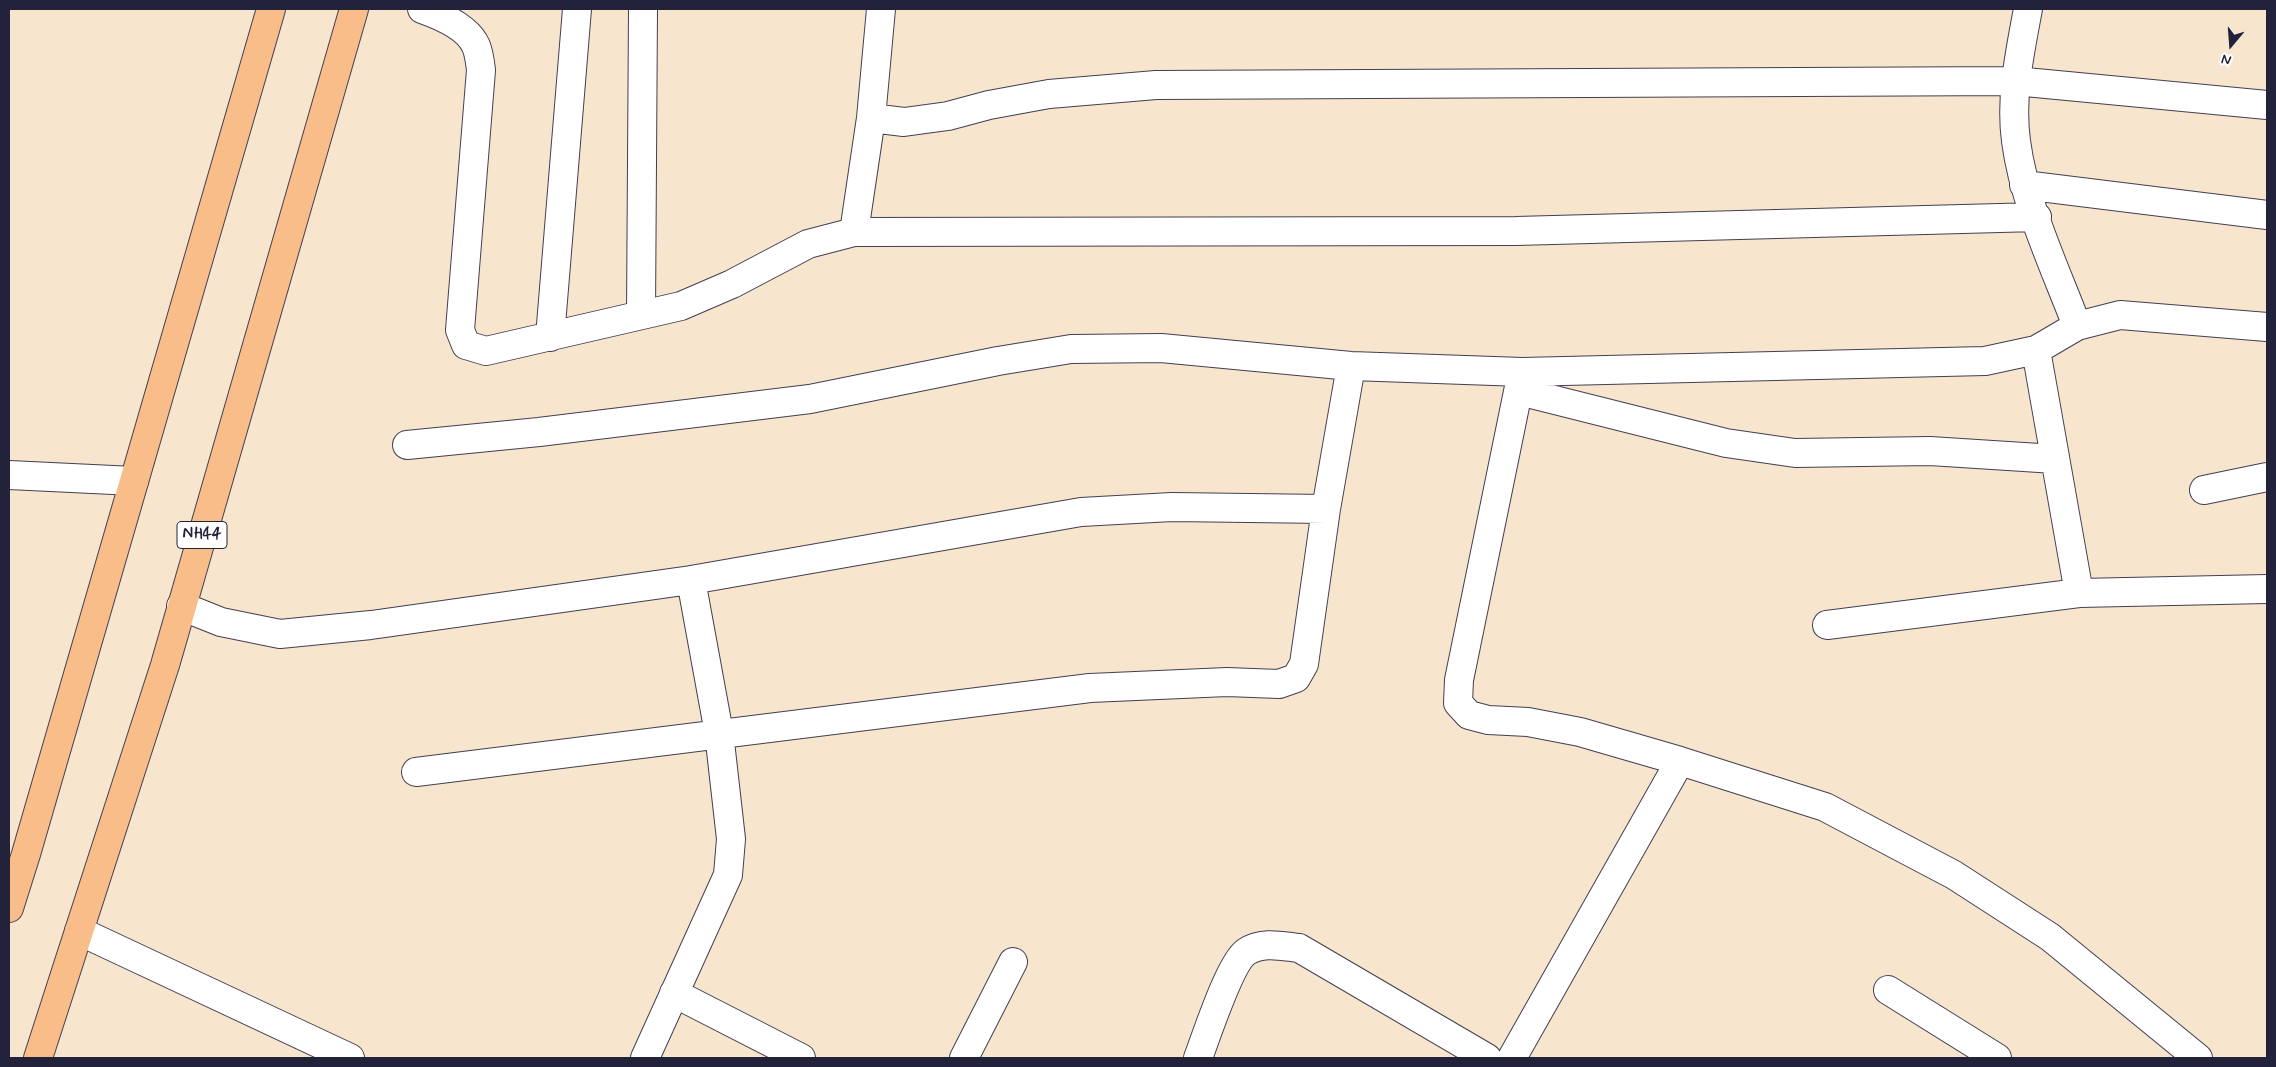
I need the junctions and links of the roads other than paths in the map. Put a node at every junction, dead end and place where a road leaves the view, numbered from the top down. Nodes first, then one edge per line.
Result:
1 (271, 9) edge
2 (354, 9) edge
3 (577, 9) edge
4 (643, 9) edge
5 (881, 9) edge
6 (2028, 9) edge
7 (434, 13) edge
8 (2015, 81) junction
9 (2267, 106) edge
10 (871, 118) junction
11 (2024, 185) junction
12 (2267, 215) edge
13 (2037, 218) junction
14 (854, 232) junction
15 (641, 315) junction
16 (2077, 326) junction
17 (2267, 327) edge
18 (550, 337) junction
19 (2036, 350) junction
20 (1351, 366) junction
21 (1520, 382) junction
22 (407, 445) dead end
23 (2055, 459) junction
24 (9, 475) edge
25 (2267, 477) edge
26 (134, 481) junction
27 (2204, 490) dead end
28 (1326, 509) junction
29 (691, 580) junction
30 (2267, 589) edge
31 (2079, 593) junction
32 (182, 606) junction
33 (1827, 625) dead end
34 (719, 733) junction
35 (1680, 761) junction
36 (416, 772) dead end
37 (9, 908) edge
38 (79, 931) junction
39 (1013, 962) dead end
40 (1888, 990) dead end
41 (674, 993) junction
42 (38, 1058) edge
43 (350, 1058) edge
44 (645, 1058) edge
45 (800, 1058) edge
46 (964, 1058) edge
47 (1198, 1058) edge
48 (1487, 1058) edge
49 (1512, 1058) edge
50 (1997, 1058) edge
51 (2198, 1058) edge

1 - 26 highway
2 - 32 highway, NH44
3 - 18 street
4 - 15 street
5 - 10 street
6 - 8 street
7 - 18 street
8 - 9 street
8 - 10 street
8 - 11 street
10 - 14 street
11 - 12 street
11 - 13 street
13 - 14 street
13 - 16 street
14 - 15 street
15 - 18 street
16 - 17 street
16 - 19 street
19 - 21 street
19 - 23 street
20 - 21 street
20 - 22 street
20 - 28 street
21 - 23 street
21 - 35 street
23 - 31 street
24 - 26 street
25 - 27 street
26 - 37 highway
28 - 29 street
28 - 34 street
29 - 32 street
29 - 34 street
30 - 31 street
31 - 33 street
32 - 38 highway, NH44
34 - 36 street
34 - 41 street
35 - 49 street
35 - 51 street
38 - 42 highway, NH44
38 - 43 street
39 - 46 street
40 - 50 street
41 - 44 street
41 - 45 street
47 - 48 street

